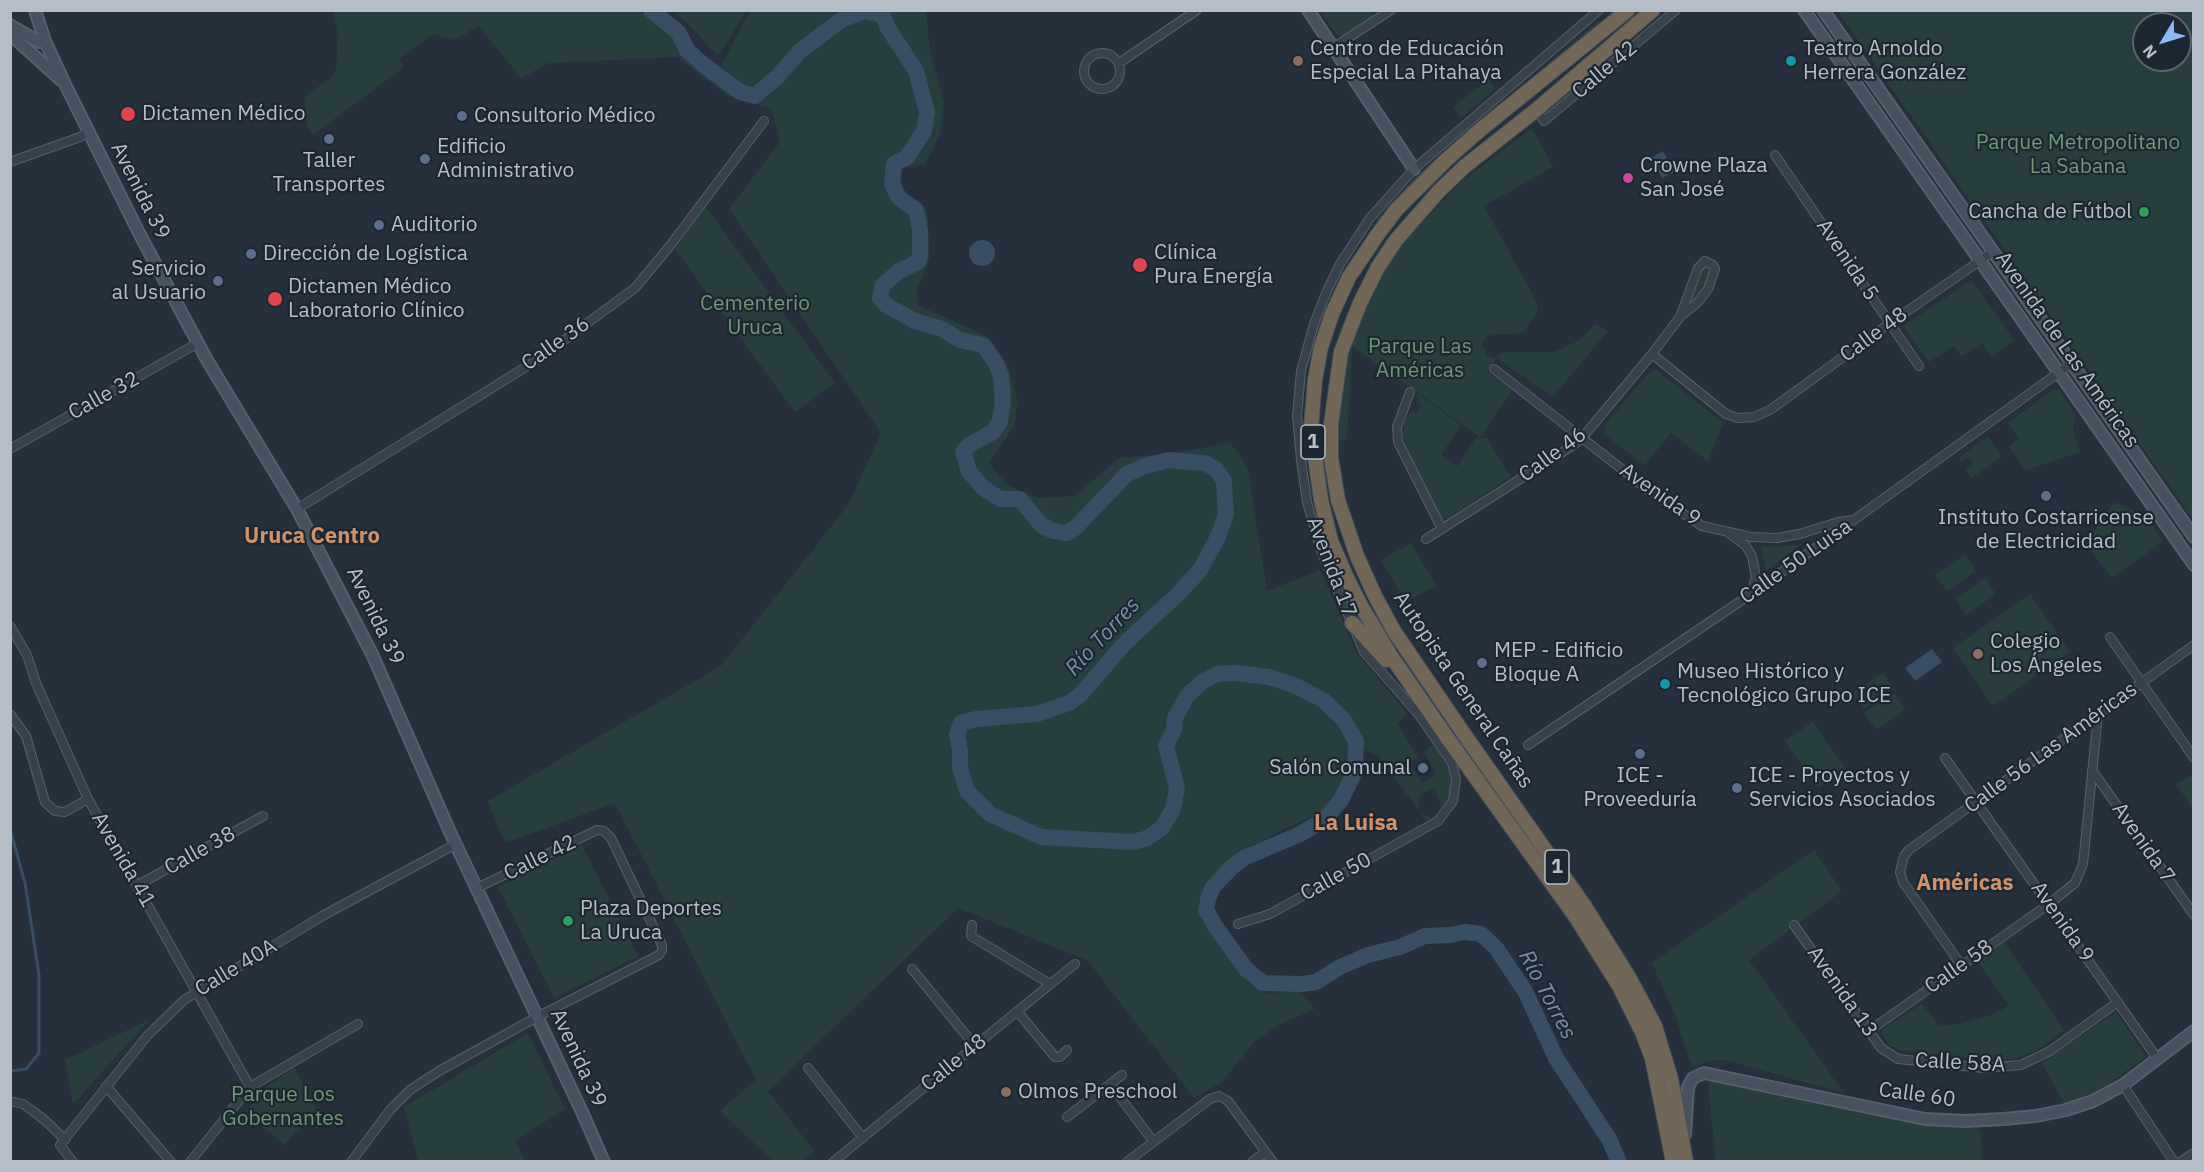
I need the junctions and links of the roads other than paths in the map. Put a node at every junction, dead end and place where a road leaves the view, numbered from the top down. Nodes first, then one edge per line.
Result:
1 (35, 10) edge
2 (1197, 10) edge
3 (1308, 10) edge
4 (1391, 10) edge
5 (1599, 10) edge
6 (1653, 10) edge
7 (1676, 10) edge
8 (1804, 10) edge
9 (1822, 10) edge
10 (1627, 11) edge
11 (10, 25) edge
12 (10, 34) edge
13 (45, 41) junction
14 (1334, 47) junction
15 (1119, 63) junction
16 (64, 82) junction
17 (1536, 110) junction
18 (765, 121) dead end
19 (88, 132) junction
20 (1775, 155) dead end
21 (10, 162) edge
22 (1414, 169) junction
23 (1994, 251) junction
24 (1980, 261) junction
25 (1680, 316) junction
26 (1890, 323) junction
27 (198, 343) junction
28 (1652, 354) junction
29 (2072, 363) junction
30 (1919, 366) dead end
31 (1494, 369) dead end
32 (2058, 373) junction
33 (1410, 392) dead end
34 (1582, 438) junction
35 (10, 449) edge
36 (297, 509) junction
37 (1855, 520) junction
38 (1442, 529) junction
39 (1728, 533) junction
40 (2193, 537) edge
41 (1426, 539) dead end
42 (2193, 565) edge
43 (1751, 594) junction
44 (1352, 623) junction
45 (10, 626) edge
46 (2110, 637) dead end
47 (2193, 645) edge
48 (2141, 683) junction
49 (1417, 695) junction
50 (10, 714) edge
51 (2098, 714) junction
52 (1528, 745) dead end
53 (1945, 758) dead end
54 (2193, 758) edge
55 (1452, 763) joint
56 (2092, 770) junction
57 (88, 799) junction
58 (1976, 802) junction
59 (263, 816) dead end
60 (456, 844) junction
61 (138, 885) junction
62 (477, 888) junction
63 (2049, 904) junction
64 (2193, 915) edge
65 (1238, 924) dead end
66 (972, 925) dead end
67 (1794, 925) dead end
68 (1075, 964) dead end
69 (1961, 965) junction
70 (912, 969) dead end
71 (1050, 984) junction
72 (197, 992) junction
73 (2118, 1002) junction
74 (1017, 1011) junction
75 (537, 1017) junction
76 (358, 1024) dead end
77 (1869, 1031) junction
78 (2193, 1031) edge
79 (975, 1046) junction
80 (1067, 1050) dead end
81 (1892, 1057) joint
82 (2157, 1058) junction
83 (808, 1068) dead end
84 (1122, 1075) dead end
85 (1110, 1084) junction
86 (2122, 1085) junction
87 (106, 1086) junction
88 (250, 1087) junction
89 (10, 1101) edge
90 (1067, 1117) dead end
91 (863, 1138) junction
92 (1153, 1141) junction
93 (62, 1143) junction
94 (1265, 1152) junction
95 (2193, 1153) edge
96 (1681, 1159) edge
97 (74, 1161) edge
98 (171, 1161) edge
99 (190, 1161) edge
100 (351, 1161) edge
101 (604, 1161) edge
102 (833, 1161) edge
103 (1127, 1161) edge
104 (1252, 1161) edge
105 (1272, 1161) edge
106 (2174, 1161) edge
107 (2180, 1161) edge

1 - 13 main road, Avenida 39
2 - 15 street
3 - 14 main road
4 - 14 street
5 - 22 street, Avenida 17
6 - 17 highway, Autopista General Cañas / 1
7 - 17 street, Calle 42
8 - 24 main road, Avenida de Las Américas
9 - 23 main road, Avenida de Las Américas
10 - 49 highway, Autopista General Cañas / 1
11 - 13 main road
12 - 16 main road
13 - 16 main road, Avenida 39
14 - 22 main road
15 - 15 street
16 - 19 main road, Avenida 39
17 - 96 highway, Autopista General Cañas / 1
18 - 36 street, Calle 36
19 - 21 street
19 - 27 main road, Avenida 39
20 - 26 street, Avenida 5
22 - 44 street, Avenida 17
23 - 24 street, Calle 48
23 - 29 main road, Avenida de Las Américas
24 - 26 street, Calle 48
24 - 32 main road, Avenida de Las Américas
25 - 25 street, Calle 46
25 - 28 street, Calle 46
26 - 28 street, Calle 48
26 - 30 street, Avenida 5
27 - 35 street, Calle 32
27 - 36 main road, Avenida 39
28 - 34 street, Calle 46
29 - 32 street
29 - 40 main road, Avenida de Las Américas
31 - 34 street, Avenida 9
32 - 37 street, Calle 50 Luisa
32 - 42 main road, Avenida de Las Américas
33 - 38 street
34 - 38 street, Calle 46
34 - 39 street, Avenida 9
36 - 60 main road, Avenida 39
37 - 39 street, Avenida 9
37 - 43 street, Calle 50 Luisa
38 - 41 street, Calle 46
39 - 43 street
43 - 52 street, Calle 50 Luisa
44 - 49 highway
44 - 55 street, Avenida 17
45 - 57 street, Avenida 41
46 - 48 street
47 - 48 street, Calle 56 Las Américas
48 - 51 street, Calle 56 Las Américas
48 - 54 street
49 - 96 highway, Autopista General Cañas / 1
50 - 57 street
51 - 56 street, Calle 58
51 - 58 street, Calle 56 Las Américas
53 - 58 street, Avenida 9
55 - 65 street, Calle 50
56 - 63 street, Calle 58
56 - 64 street, Avenida 7
57 - 61 street, Avenida 41
58 - 63 street, Avenida 9
58 - 69 street, Calle 56 Las Américas
59 - 61 street, Calle 38
60 - 62 main road, Avenida 39
60 - 72 street, Calle 40A
61 - 72 street, Avenida 41
62 - 75 main road, Avenida 39
62 - 75 street, Calle 42
63 - 69 street, Calle 58
63 - 73 street, Avenida 9
66 - 71 street
67 - 77 street, Avenida 13
68 - 71 street, Calle 48
69 - 77 street, Calle 58
70 - 79 street
71 - 74 street, Calle 48
72 - 87 street, Calle 40A
72 - 88 street, Avenida 41
73 - 81 street, Calle 58A
73 - 82 street, Avenida 9
74 - 79 street, Calle 48
74 - 80 street
75 - 100 street
75 - 101 main road, Avenida 39
76 - 88 street
77 - 81 street, Avenida 13
78 - 82 main road, Calle 60
79 - 91 street, Calle 48
82 - 86 main road, Calle 60
83 - 91 street
84 - 85 street
85 - 90 street
85 - 92 street
86 - 96 main road, Calle 60
86 - 106 street
87 - 93 street, Calle 40A
87 - 98 street
88 - 99 street
89 - 93 street
91 - 102 street, Calle 48
92 - 94 street
92 - 103 street
93 - 97 street
94 - 104 street
94 - 105 street
95 - 107 street

